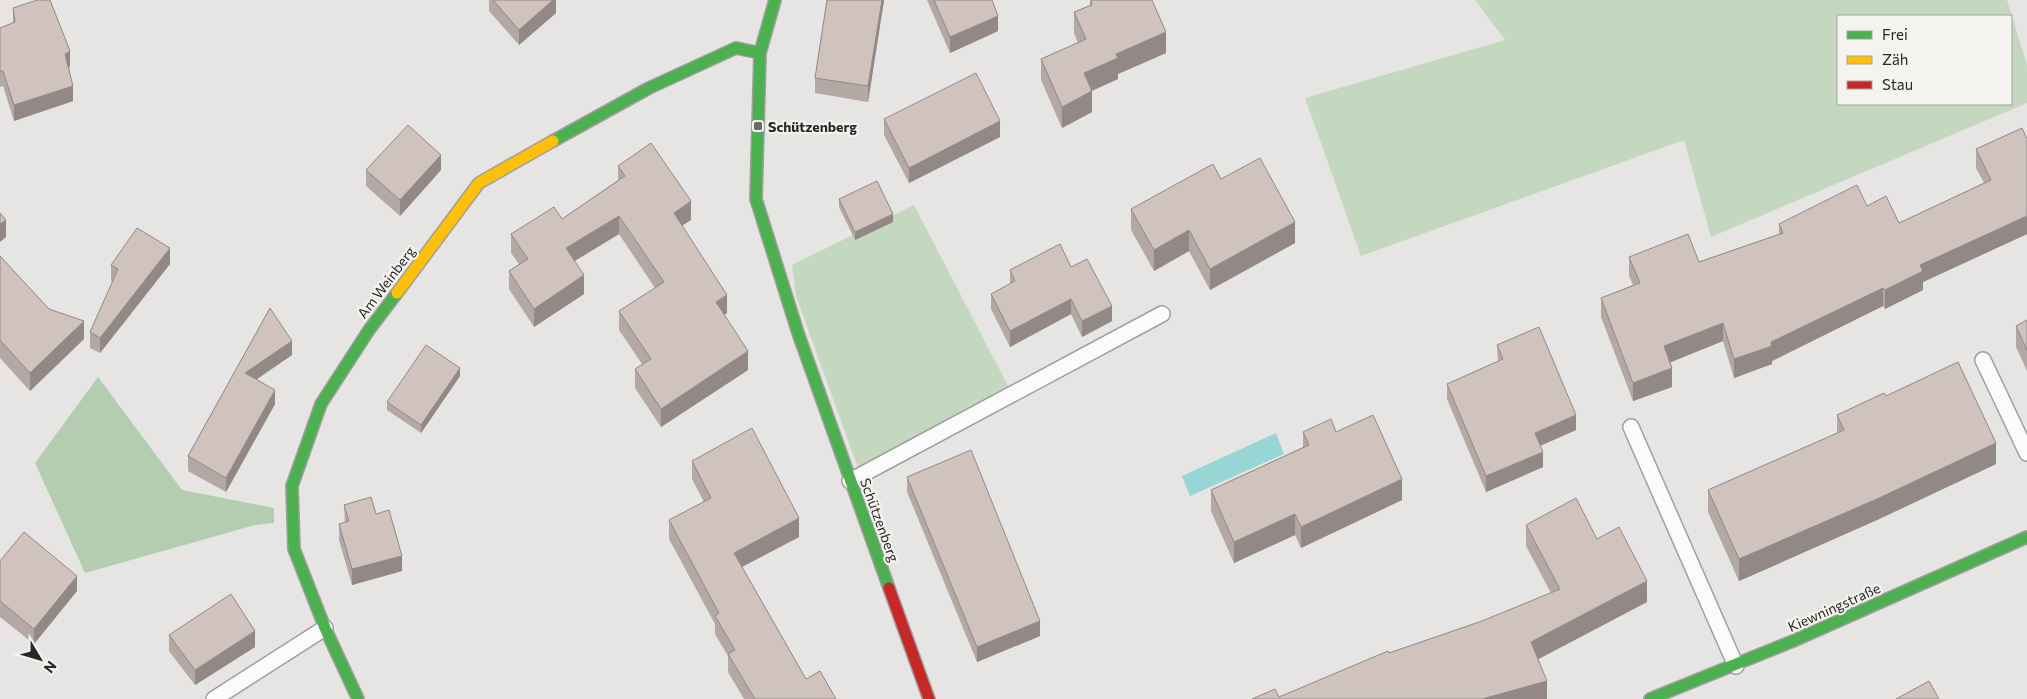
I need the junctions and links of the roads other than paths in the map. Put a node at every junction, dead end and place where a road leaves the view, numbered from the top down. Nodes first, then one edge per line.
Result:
1 (775, 0) edge
2 (760, 53) junction
3 (1162, 314) dead end
4 (1984, 360) dead end
5 (1631, 427) dead end
6 (2027, 453) edge
7 (850, 480) junction
8 (2027, 537) edge
9 (325, 628) junction
10 (1736, 666) junction
11 (214, 699) edge
12 (358, 699) edge
13 (929, 699) edge
14 (1650, 699) edge

1 - 2 street, Schützenberg
2 - 7 street, Schützenberg
2 - 9 street, Am Weinberg
3 - 7 lane
4 - 6 lane
5 - 10 lane
7 - 13 street, Schützenberg
8 - 10 street, Kiewningstraße
9 - 11 lane
9 - 12 street, Am Weinberg
10 - 14 street, Kiewningstraße

